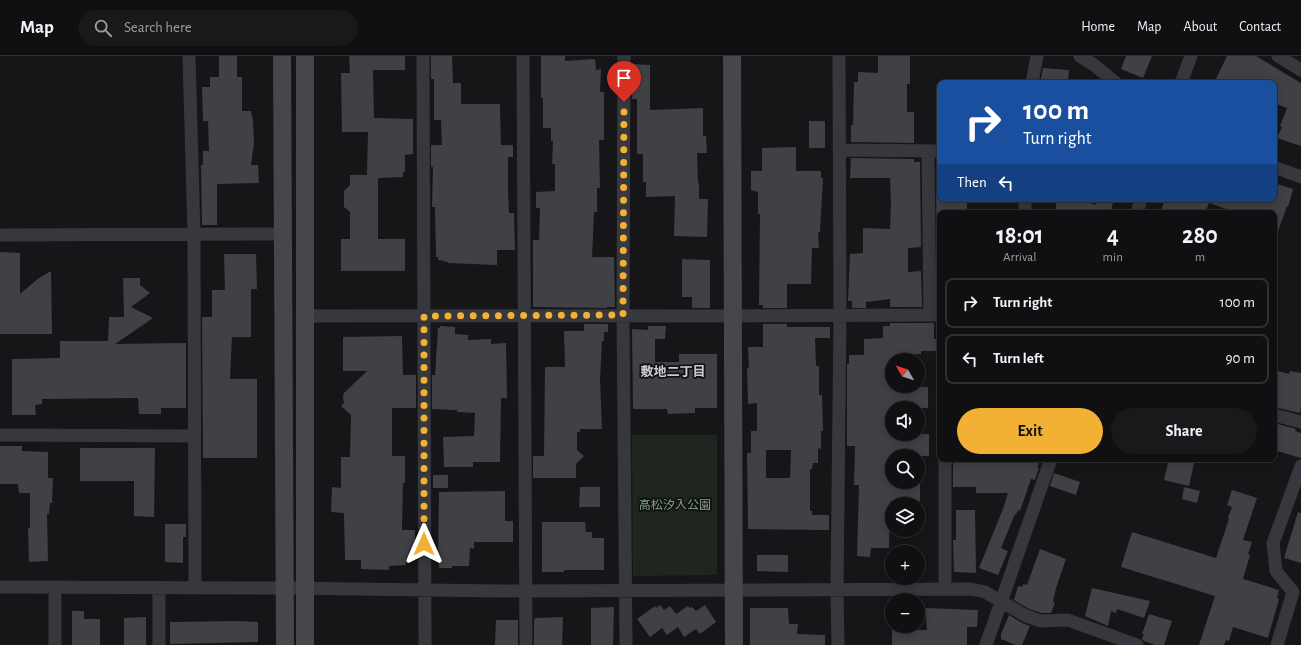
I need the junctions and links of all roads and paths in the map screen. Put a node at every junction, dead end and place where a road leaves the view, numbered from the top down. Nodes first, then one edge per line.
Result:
1 (190, 56) edge
2 (282, 56) edge
3 (305, 56) edge
4 (423, 56) edge
5 (523, 56) edge
6 (624, 56) edge
7 (732, 56) edge
8 (839, 56) edge
9 (1037, 56) edge
10 (1080, 56) edge
11 (1191, 56) edge
12 (1278, 56) edge
13 (1301, 70) edge
14 (1033, 80) edge
15 (1112, 80) edge
16 (1182, 80) edge
17 (839, 150) junction
18 (934, 151) edge
19 (1277, 168) edge
20 (1301, 177) edge
21 (194, 234) junction
22 (283, 234) junction
23 (0, 235) edge
24 (524, 315) junction
25 (623, 315) junction
26 (935, 315) edge
27 (304, 316) junction
28 (424, 316) junction
29 (840, 316) junction
30 (734, 317) junction
31 (1277, 416) edge
32 (1301, 422) edge
33 (0, 435) edge
34 (194, 436) junction
35 (945, 462) edge
36 (1050, 462) edge
37 (1301, 466) edge
38 (0, 587) edge
39 (55, 587) junction
40 (159, 588) junction
41 (195, 588) junction
42 (284, 588) junction
43 (304, 588) junction
44 (945, 589) junction
45 (424, 590) junction
46 (626, 590) junction
47 (734, 590) junction
48 (837, 590) junction
49 (526, 591) junction
50 (1297, 593) edge
51 (1002, 601) junction
52 (55, 645) edge
53 (159, 645) edge
54 (285, 645) edge
55 (305, 645) edge
56 (425, 645) edge
57 (526, 645) edge
58 (626, 645) edge
59 (734, 645) edge
60 (838, 645) edge
61 (986, 645) edge
62 (1137, 645) edge
63 (1277, 645) edge

1 - 21 street
2 - 22 street
3 - 27 street
4 - 28 street
5 - 24 street
6 - 25 street
7 - 30 street
8 - 17 street
9 - 14 street
10 - 15 street
11 - 16 street
12 - 13 street
17 - 18 street
17 - 29 street
18 - 26 street
19 - 20 street
21 - 22 street
21 - 23 street
21 - 34 street
22 - 42 street
24 - 25 street
24 - 28 street
24 - 49 street
25 - 30 street
25 - 46 street
26 - 29 street
27 - 28 street
27 - 43 street
28 - 45 street
29 - 30 street
29 - 48 street
30 - 47 street
31 - 32 street
33 - 34 street
34 - 41 street
35 - 44 street
36 - 51 street
37 - 50 street
38 - 39 street
39 - 40 street
39 - 52 street
40 - 41 street
40 - 53 street
41 - 42 street
42 - 43 street
42 - 54 street
43 - 45 street
43 - 55 street
44 - 48 street
44 - 51 street
45 - 49 street
45 - 56 street
46 - 47 street
46 - 49 street
46 - 58 street
47 - 48 street
47 - 59 street
48 - 60 street
49 - 57 street
50 - 63 street
51 - 61 street
51 - 62 street

